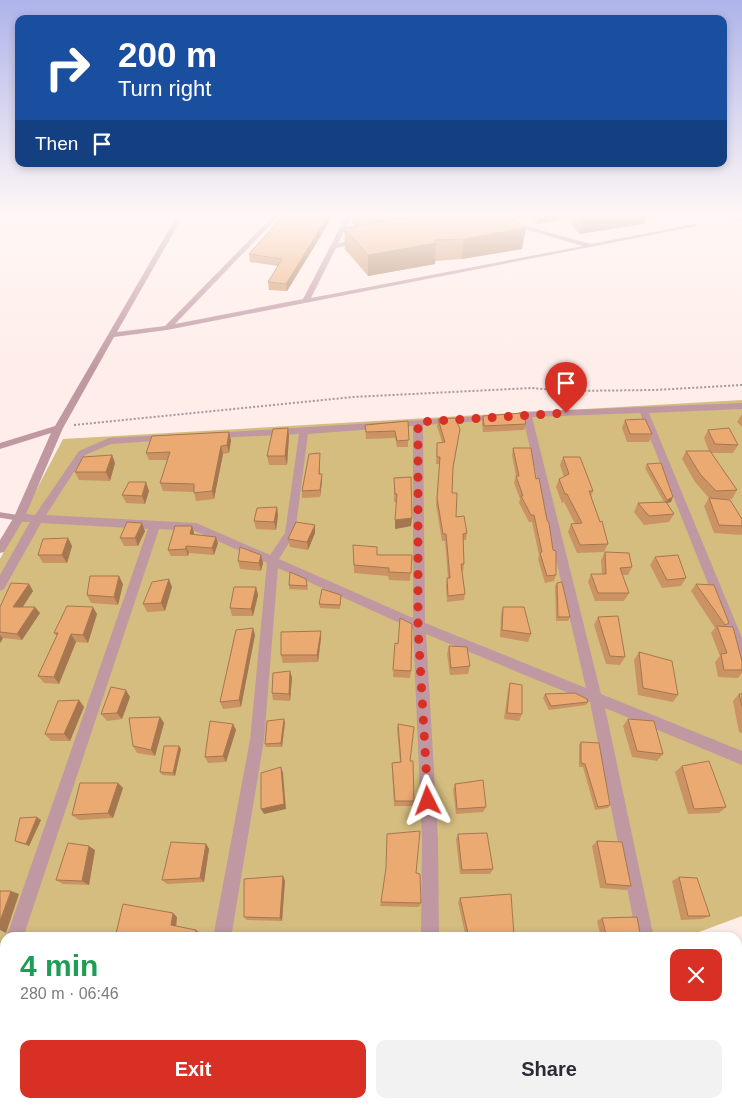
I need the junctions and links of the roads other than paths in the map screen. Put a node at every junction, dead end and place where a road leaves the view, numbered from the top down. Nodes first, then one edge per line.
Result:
1 (151, 268) edge
2 (226, 268) edge
3 (323, 268) edge
4 (479, 268) edge
5 (306, 301) junction
6 (167, 328) junction
7 (113, 335) junction
8 (742, 406) edge
9 (643, 409) junction
10 (527, 415) junction
11 (418, 422) junction
12 (58, 428) junction
13 (304, 430) junction
14 (207, 436) edge
15 (178, 437) edge
16 (0, 446) edge
17 (0, 515) edge
18 (19, 518) junction
19 (40, 518) junction
20 (155, 524) junction
21 (0, 549) edge
22 (273, 560) junction
23 (0, 586) edge
24 (418, 626) junction
25 (742, 654) edge
26 (596, 700) junction
27 (742, 758) edge
28 (16, 932) edge
29 (223, 932) edge
30 (430, 932) edge
31 (645, 932) edge

1 - 7 street
2 - 6 street
3 - 5 street
4 - 5 street
5 - 6 street
6 - 7 street
7 - 12 street
8 - 9 street
9 - 10 street
9 - 25 street
10 - 11 street
10 - 26 street
11 - 13 street
11 - 24 street
12 - 16 street
12 - 18 street
13 - 14 street
13 - 22 street
15 - 19 street
17 - 18 lane
18 - 19 street
18 - 21 street
19 - 20 street
19 - 23 street
20 - 22 street
20 - 28 street
22 - 24 street
22 - 29 street
24 - 26 street
24 - 30 street
26 - 27 street
26 - 31 street

